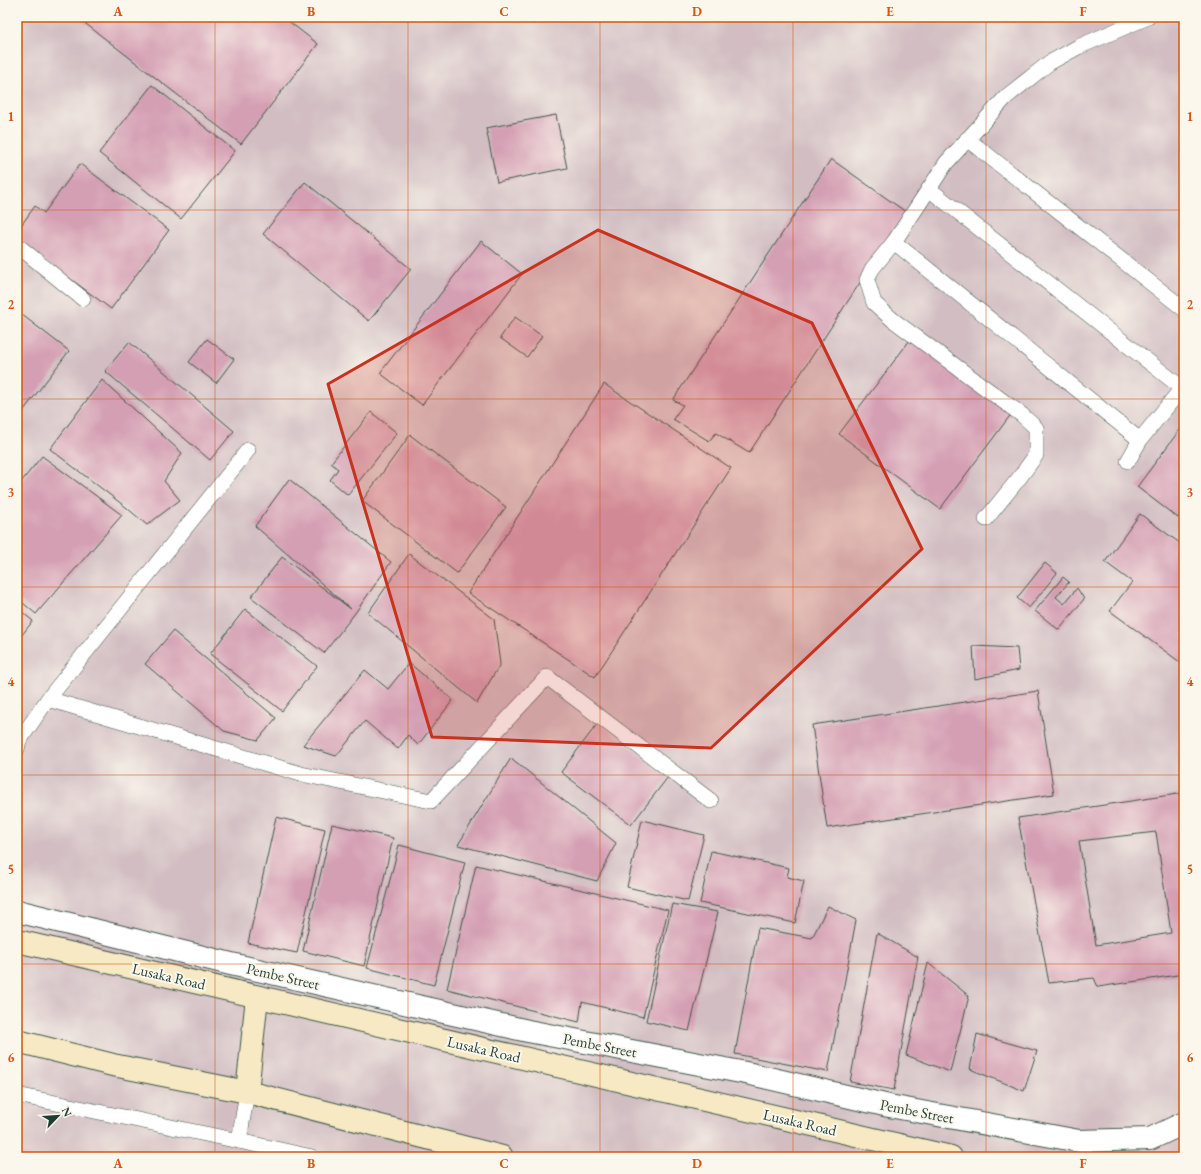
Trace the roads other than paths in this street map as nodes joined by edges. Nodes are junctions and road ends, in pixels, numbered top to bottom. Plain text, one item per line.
1 (1148, 17) edge
2 (967, 139) junction
3 (929, 189) junction
4 (894, 242) junction
5 (17, 245) edge
6 (83, 299) dead end
7 (1184, 309) edge
8 (1183, 386) edge
9 (1140, 440) junction
10 (248, 450) dead end
11 (1128, 461) dead end
12 (986, 518) dead end
13 (48, 699) junction
14 (17, 748) edge
15 (711, 801) dead end
16 (21, 912) edge
17 (17, 940) edge
18 (257, 997) junction
19 (17, 1042) edge
20 (247, 1092) junction
21 (17, 1095) edge
22 (1184, 1123) edge
23 (239, 1141) junction
24 (312, 1157) edge
25 (502, 1157) edge
26 (952, 1157) edge

1 - 2 lane
2 - 3 lane
2 - 7 lane
3 - 4 lane
3 - 8 lane
4 - 9 lane
4 - 12 lane
5 - 6 lane
8 - 9 lane
9 - 11 lane
10 - 13 lane
13 - 14 lane
13 - 15 lane
16 - 17 street
16 - 22 street, Pembe Street
17 - 18 main road, Lusaka Road
18 - 20 main road
18 - 26 main road, Lusaka Road
19 - 20 main road
20 - 23 lane
20 - 25 main road
21 - 23 lane
23 - 24 lane

